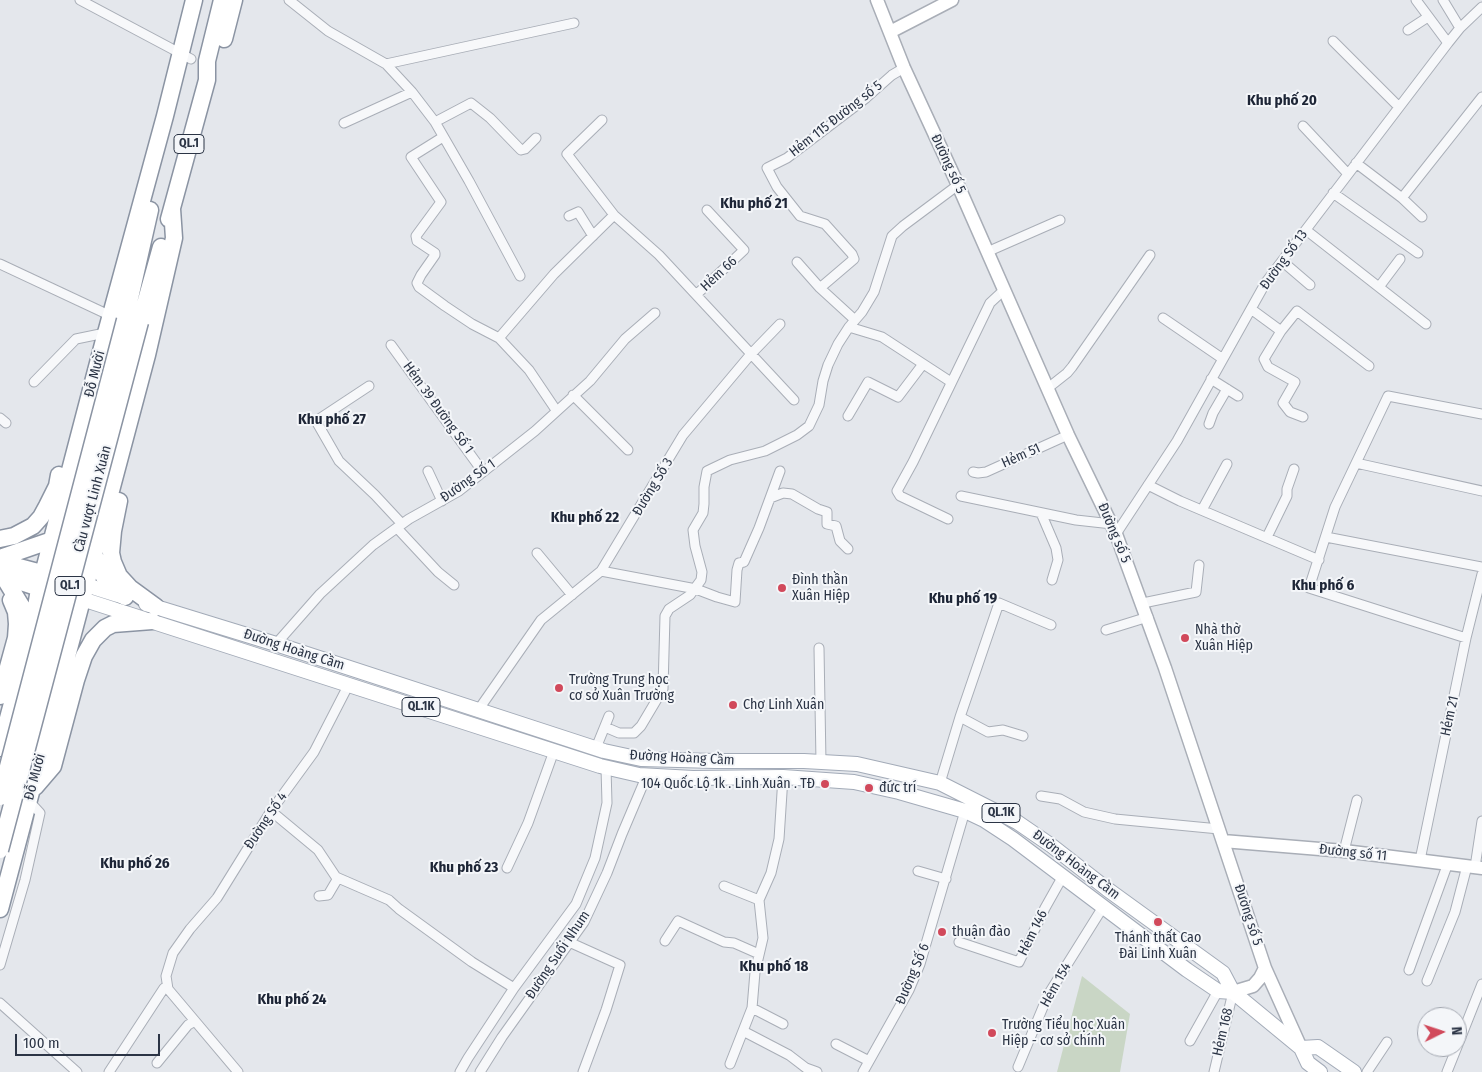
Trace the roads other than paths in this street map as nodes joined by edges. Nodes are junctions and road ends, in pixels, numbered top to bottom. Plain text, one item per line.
1 (82, 0) edge
2 (194, 0) edge
3 (205, 0) edge
4 (222, 0) edge
5 (234, 0) edge
6 (290, 0) edge
7 (877, 0) edge
8 (952, 0) edge
9 (1416, 0) edge
10 (1443, 0) edge
11 (1482, 7) edge
12 (1428, 17) junction
13 (574, 23) dead end
14 (1460, 28) junction
15 (1408, 30) dead end
16 (890, 32) junction
17 (1332, 41) dead end
18 (1448, 43) junction
19 (186, 57) junction
20 (386, 64) junction
21 (904, 68) junction
22 (207, 80) junction
23 (412, 92) junction
24 (1482, 97) edge
25 (1398, 107) junction
26 (602, 120) dead end
27 (435, 122) junction
28 (344, 124) dead end
29 (1303, 126) dead end
30 (160, 132) junction
31 (443, 137) junction
32 (536, 138) dead end
33 (164, 155) junction
34 (1356, 162) junction
35 (1348, 174) junction
36 (958, 185) junction
37 (1333, 193) junction
38 (1402, 198) junction
39 (172, 209) junction
40 (707, 210) dead end
41 (149, 212) junction
42 (614, 215) junction
43 (569, 216) dead end
44 (1422, 217) dead end
45 (1060, 220) dead end
46 (136, 223) junction
47 (1306, 230) junction
48 (593, 236) junction
49 (987, 252) junction
50 (1418, 253) dead end
51 (1150, 255) dead end
52 (1400, 259) dead end
53 (1282, 261) junction
54 (797, 262) dead end
55 (0, 264) edge
56 (520, 276) dead end
57 (1310, 285) dead end
58 (1379, 287) junction
59 (820, 288) junction
60 (1004, 290) junction
61 (697, 294) junction
62 (1251, 309) junction
63 (655, 313) dead end
64 (1163, 318) dead end
65 (125, 319) junction
66 (780, 324) dead end
67 (852, 324) junction
68 (1426, 324) dead end
69 (1281, 331) junction
70 (499, 338) junction
71 (104, 339) junction
72 (392, 346) dead end
73 (751, 354) junction
74 (147, 355) junction
75 (1222, 359) junction
76 (923, 364) junction
77 (1369, 366) dead end
78 (1211, 379) junction
79 (34, 382) dead end
80 (951, 382) junction
81 (369, 386) dead end
82 (1048, 388) junction
83 (1227, 389) junction
84 (573, 395) junction
85 (1238, 396) dead end
86 (794, 400) dead end
87 (556, 410) junction
88 (1482, 414) edge
89 (848, 416) dead end
90 (1303, 417) dead end
91 (1209, 424) dead end
92 (1068, 435) junction
93 (628, 450) dead end
94 (1356, 463) junction
95 (1227, 464) dead end
96 (1294, 469) dead end
97 (428, 471) dead end
98 (780, 471) dead end
99 (484, 472) junction
100 (973, 472) dead end
101 (1148, 485) junction
102 (1482, 490) edge
103 (961, 496) dead end
104 (770, 498) junction
105 (442, 500) junction
106 (1202, 510) junction
107 (1041, 512) junction
108 (948, 519) dead end
109 (399, 526) junction
110 (1114, 529) junction
111 (1326, 537) junction
112 (1267, 538) junction
113 (0, 539) edge
114 (52, 540) junction
115 (848, 549) dead end
116 (537, 553) dead end
117 (94, 554) junction
118 (0, 558) edge
119 (1319, 560) junction
120 (0, 562) edge
121 (1199, 565) dead end
122 (0, 566) edge
123 (1482, 567) edge
124 (0, 571) edge
125 (601, 572) junction
126 (1482, 574) edge
127 (1052, 580) dead end
128 (42, 581) junction
129 (454, 585) dead end
130 (0, 586) edge
131 (696, 589) junction
132 (84, 592) junction
133 (572, 595) junction
134 (122, 604) junction
135 (1143, 604) junction
136 (154, 614) junction
137 (1148, 617) junction
138 (33, 625) junction
139 (1051, 625) dead end
140 (1106, 630) dead end
141 (74, 636) junction
142 (1466, 638) junction
143 (276, 644) junction
144 (819, 648) dead end
145 (349, 684) junction
146 (0, 696) edge
147 (479, 710) junction
148 (609, 716) dead end
149 (960, 717) junction
150 (605, 728) junction
151 (1023, 736) dead end
152 (0, 748) edge
153 (596, 748) junction
154 (554, 751) junction
155 (821, 762) junction
156 (606, 768) junction
157 (647, 775) junction
158 (783, 777) junction
159 (940, 783) junction
160 (31, 795) junction
161 (1041, 796) dead end
162 (0, 797) edge
163 (1357, 800) dead end
164 (271, 811) junction
165 (965, 811) junction
166 (1482, 821) edge
167 (1221, 835) junction
168 (1344, 851) junction
169 (7, 854) edge
170 (1420, 860) junction
171 (1448, 863) junction
172 (1475, 867) edge
173 (507, 868) dead end
174 (918, 871) dead end
175 (1063, 876) junction
176 (338, 878) junction
177 (946, 879) junction
178 (724, 886) dead end
179 (0, 890) edge
180 (319, 896) dead end
181 (759, 900) junction
182 (1103, 907) junction
183 (0, 909) edge
184 (665, 941) dead end
185 (569, 942) junction
186 (959, 942) dead end
187 (759, 954) junction
188 (0, 965) edge
189 (1265, 968) junction
190 (1409, 970) dead end
191 (1427, 981) dead end
192 (1482, 984) edge
193 (514, 988) junction
194 (168, 989) junction
195 (1218, 992) junction
196 (1233, 992) junction
197 (0, 1003) edge
198 (752, 1008) junction
199 (195, 1021) junction
200 (1467, 1022) edge
201 (783, 1024) dead end
202 (743, 1031) junction
203 (1190, 1041) dead end
204 (1387, 1042) dead end
205 (836, 1044) dead end
206 (1301, 1048) junction
207 (1453, 1057) edge
208 (869, 1061) junction
209 (157, 1063) dead end
210 (730, 1064) dead end
211 (1018, 1067) dead end
212 (77, 1072) edge
213 (109, 1072) edge
214 (238, 1072) edge
215 (460, 1072) edge
216 (480, 1072) edge
217 (583, 1072) edge
218 (817, 1072) edge
219 (863, 1072) edge
220 (1214, 1072) edge
221 (1320, 1072) edge
222 (1354, 1072) edge
223 (1367, 1072) edge
224 (1447, 1072) edge

1 - 19 street
2 - 19 highway, Đỗ Mười / QL.1
3 - 19 highway, Đỗ Mười / QL.1
4 - 22 highway, Đỗ Mười / QL.1
5 - 22 highway, Đỗ Mười / QL.1
6 - 20 street
7 - 16 main road, Đường số 5
8 - 16 main road
9 - 12 street
10 - 14 street
11 - 14 street, Đường Số 13
12 - 15 street
12 - 18 street
13 - 20 street
14 - 18 street, Đường Số 13
16 - 21 main road, Đường số 5
17 - 25 street
18 - 25 street, Đường Số 13
19 - 30 highway, Đỗ Mười / QL.1
19 - 33 highway, Đỗ Mười / QL.1
20 - 23 street
21 - 36 main road, Đường số 5
21 - 59 street, Hẻm 115 Đường số 5
22 - 39 highway, Đỗ Mười / QL.1
23 - 27 street
23 - 28 street
24 - 38 street
25 - 34 street, Đường Số 13
26 - 42 street
27 - 31 street
27 - 32 street
29 - 35 street
30 - 33 highway, QL.1
30 - 46 highway, Đỗ Mười / QL.1
31 - 56 street
31 - 70 street
33 - 41 highway, Đỗ Mười / QL.1
34 - 35 street, Đường Số 13
34 - 38 street
35 - 37 street, Đường Số 13
36 - 49 main road, Đường số 5
36 - 67 street
37 - 47 street, Đường Số 13
37 - 50 street
38 - 44 street
39 - 65 highway, Đỗ Mười / QL.1
39 - 74 highway, Đỗ Mười / QL.1
40 - 61 street, Hẻm 66
41 - 46 highway
41 - 65 highway, Đỗ Mười / QL.1
42 - 48 street
42 - 61 street
43 - 48 street
45 - 49 street
46 - 65 highway, Đỗ Mười / QL.1
47 - 53 street, Đường Số 13
47 - 58 street
48 - 70 street
49 - 60 main road, Đường số 5
51 - 82 street
52 - 58 street
53 - 57 street
53 - 62 street, Đường Số 13
54 - 59 street
55 - 65 street
58 - 68 street
59 - 67 street
60 - 80 street
60 - 82 main road, Đường số 5
61 - 73 street
62 - 69 street
62 - 75 street, Đường Số 13
63 - 84 street, Đường Số 1
64 - 75 street
65 - 71 highway, Đỗ Mười / QL.1
65 - 162 highway, Cầu vượt Linh Xuân / QL.1, bridge
65 - 169 highway, Cầu vượt Linh Xuân / QL.1, bridge
66 - 73 street, Đường Số 3
67 - 76 street
67 - 131 street
69 - 77 street
69 - 90 street
70 - 87 street
71 - 79 street
71 - 113 highway
71 - 114 highway, Đỗ Mười / QL.1
72 - 99 street, Hẻm 39 Đường Số 1
73 - 86 street
73 - 125 street, Đường Số 3
74 - 117 highway, Đỗ Mười / QL.1
74 - 136 highway
75 - 78 street, Đường Số 13
76 - 80 street
76 - 89 street
78 - 83 street
78 - 101 street, Đường Số 13
80 - 108 street
81 - 109 street
82 - 92 main road, Đường số 5
83 - 85 street
83 - 91 street
84 - 87 street, Đường Số 1
84 - 93 street
87 - 99 street, Đường Số 1
88 - 94 street
92 - 100 street, Hẻm 51
92 - 110 main road, Đường số 5
94 - 102 street
94 - 111 street
95 - 106 street
96 - 112 street
97 - 105 street
98 - 104 street
99 - 105 street, Đường Số 1
101 - 106 street
101 - 110 street, Đường Số 13
103 - 107 street
104 - 115 street
104 - 131 street
105 - 109 street, Đường Số 1
106 - 112 street
107 - 110 street
107 - 127 street
109 - 129 street
109 - 143 street, Đường Số 1
110 - 135 main road, Đường số 5
111 - 119 street
111 - 123 street
112 - 119 street
114 - 117 highway
114 - 118 highway
114 - 128 highway, Đỗ Mười / QL.1
116 - 133 street
117 - 132 highway, Đỗ Mười / QL.1
117 - 134 highway
119 - 142 street
120 - 128 highway
121 - 135 street
122 - 128 highway
124 - 138 highway
125 - 131 street
125 - 133 street, Đường Số 3
126 - 142 street, Hẻm 21
128 - 132 highway
128 - 138 highway, Đỗ Mười / QL.1
130 - 146 highway
131 - 150 street
132 - 134 main road, Đường Hoàng Cầm / QL.1K
132 - 141 highway, Đỗ Mười / QL.1
133 - 147 street, Đường Số 3
134 - 136 main road, Đường Hoàng Cầm / QL.1K
134 - 141 highway
135 - 137 main road, Đường số 5
136 - 143 main road, Đường Hoàng Cầm / QL.1K
136 - 145 main road, Đường Hoàng Cầm / QL.1K
136 - 160 highway
137 - 140 street
137 - 167 main road, Đường số 5
138 - 141 highway
138 - 152 highway, Đỗ Mười / QL.1
139 - 149 street
141 - 160 highway, Đỗ Mười / QL.1
142 - 170 street, Hẻm 21
143 - 147 main road, Đường Hoàng Cầm / QL.1K
144 - 155 street
145 - 154 main road, Đường Hoàng Cầm / QL.1K
145 - 164 street, Đường Số 4
147 - 153 main road, Đường Hoàng Cầm / QL.1K
148 - 150 street
149 - 151 street
149 - 159 street
150 - 153 street
153 - 155 main road, Đường Hoàng Cầm / QL.1K
154 - 156 main road, Đường Hoàng Cầm / QL.1K
154 - 173 street
155 - 159 main road, Đường Hoàng Cầm / QL.1K
156 - 157 main road, Đường Hoàng Cầm / QL.1K
156 - 193 street
157 - 158 main road, Đường Hoàng Cầm / QL.1K
157 - 185 street, Đường Suối Nhum
158 - 165 main road, Đường Hoàng Cầm / QL.1K
158 - 181 street
159 - 196 main road, Đường Hoàng Cầm / QL.1K
160 - 169 highway, Đỗ Mười / QL.1
160 - 188 street
161 - 167 street
163 - 168 street
164 - 176 street
164 - 194 street, Đường Số 4
165 - 175 main road, Đường Hoàng Cầm / QL.1K
165 - 177 street, Đường Số 6
166 - 172 street
167 - 168 main road, Đường số 11
167 - 189 main road, Đường số 5
168 - 170 main road, Đường số 11
169 - 179 highway
169 - 183 highway, Đỗ Mười / QL.1
170 - 171 main road, Đường số 11
171 - 172 main road, Đường số 11
171 - 190 street
172 - 191 street
174 - 177 street
175 - 182 main road, Đường Hoàng Cầm / QL.1K
175 - 186 street, Hẻm 146
176 - 180 street
176 - 193 street
177 - 208 street, Đường Số 6
178 - 181 street
181 - 187 street
182 - 195 main road, Đường Hoàng Cầm / QL.1K
182 - 211 street, Hẻm 154
184 - 187 street
185 - 216 street, Đường Suối Nhum
185 - 217 street
187 - 198 street
189 - 196 main road
189 - 206 main road, Đường số 5
192 - 200 street
193 - 215 street
194 - 199 street
194 - 213 street
195 - 196 main road
195 - 203 street
196 - 206 main road, Đường Hoàng Cầm / QL.1K
196 - 220 street, Hẻm 168
197 - 212 street
198 - 201 street
198 - 202 street
199 - 209 street
199 - 214 street
202 - 210 street
202 - 218 street
204 - 223 street
205 - 208 street
206 - 221 main road, Đường Hoàng Cầm / QL.1K
206 - 222 main road
207 - 224 street
208 - 219 street, Đường Số 6

